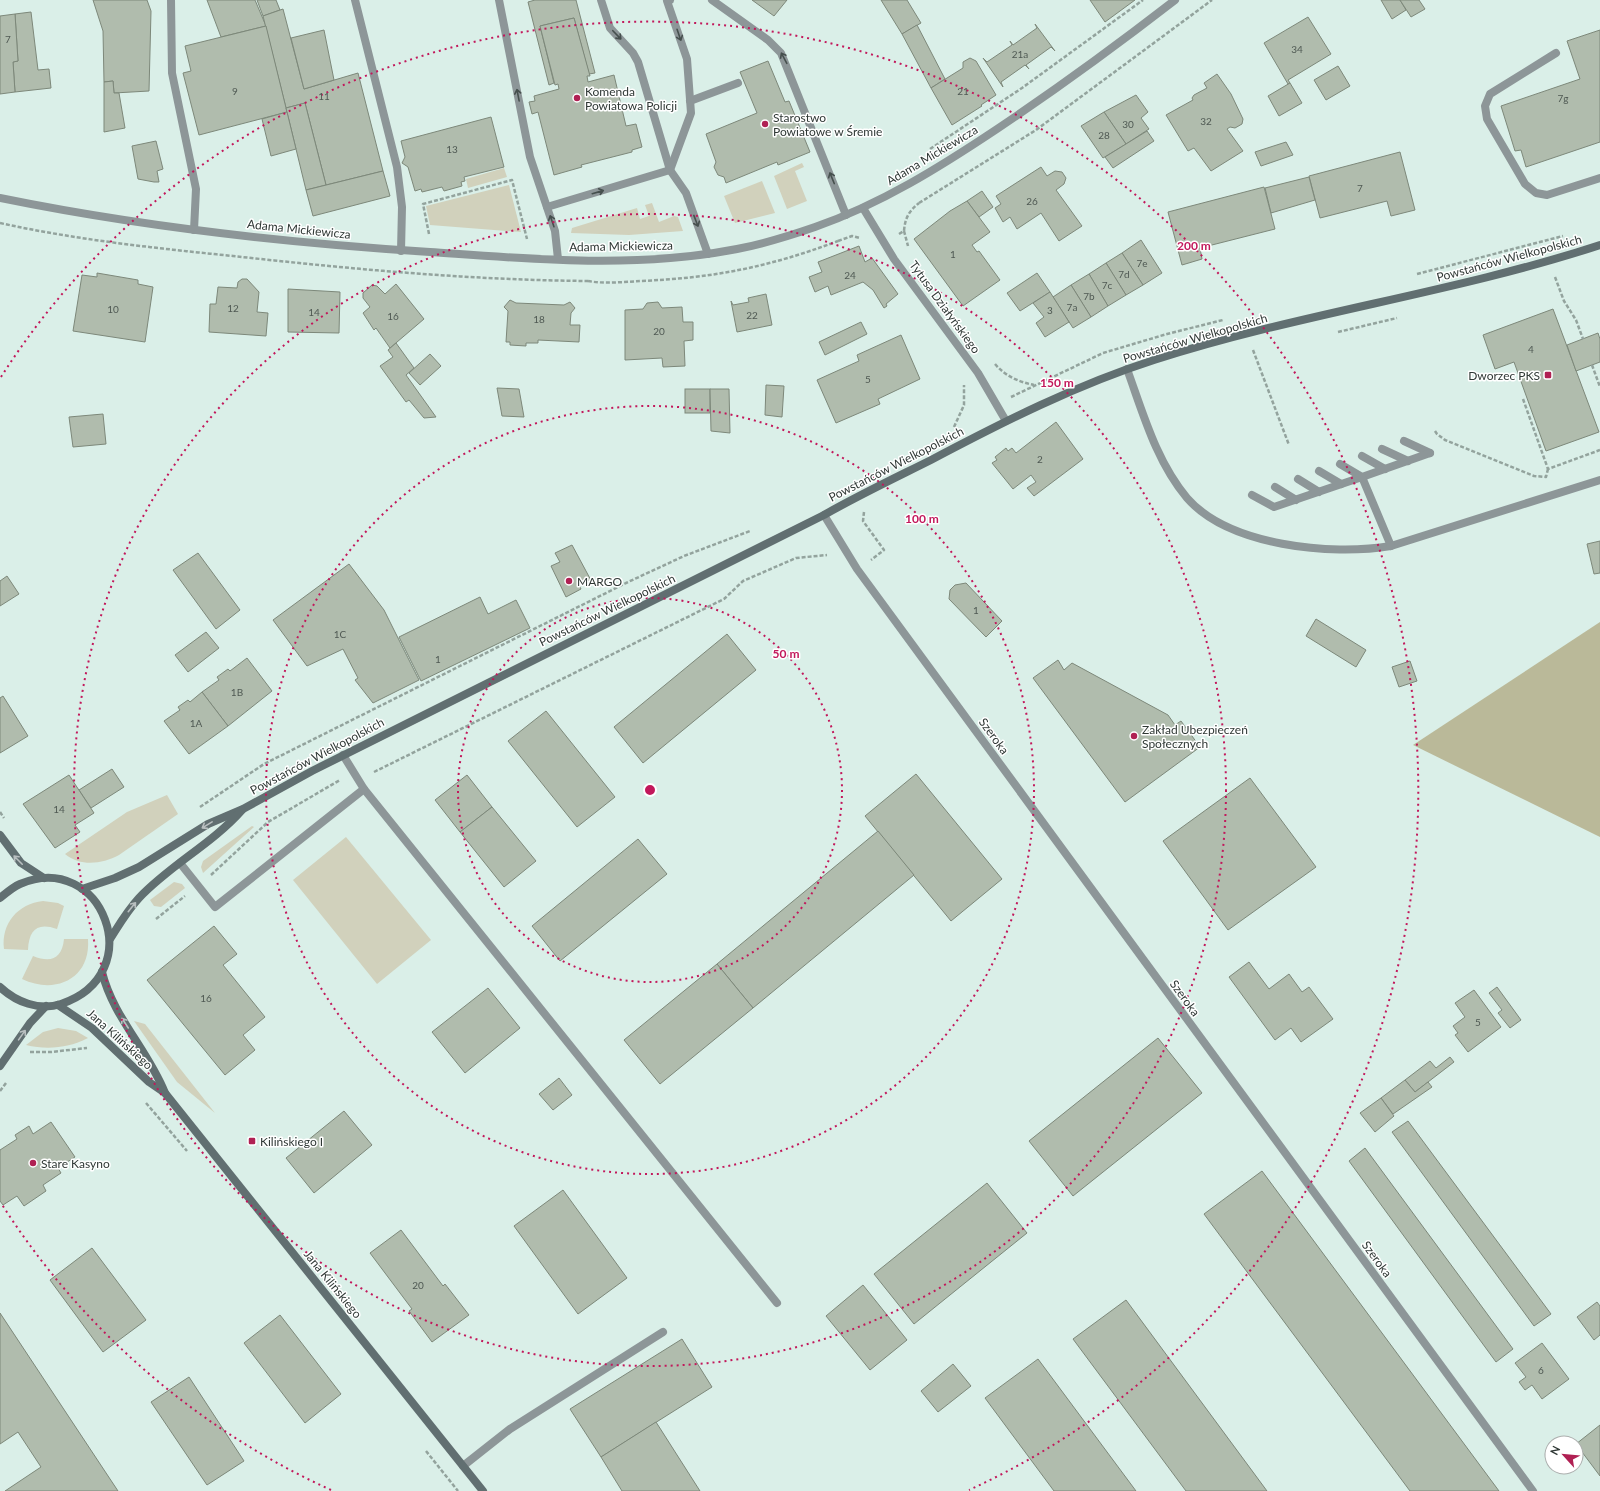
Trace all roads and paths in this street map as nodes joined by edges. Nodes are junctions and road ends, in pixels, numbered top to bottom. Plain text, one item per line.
1 (171, 0) edge
2 (356, 0) edge
3 (499, 0) edge
4 (601, 0) edge
5 (668, 0) edge
6 (712, 0) edge
7 (1143, 0) edge
8 (1175, 0) edge
9 (1212, 0) edge
10 (1556, 53) dead end
11 (738, 83) dead end
12 (690, 101) junction
13 (929, 150) dead end
14 (670, 170) junction
15 (1600, 178) edge
16 (0, 198) edge
17 (916, 198) dead end
18 (919, 203) junction
19 (547, 207) junction
20 (863, 208) junction
21 (846, 215) junction
22 (194, 230) junction
23 (904, 231) junction
24 (429, 234) dead end
25 (897, 235) dead end
26 (836, 236) dead end
27 (527, 239) dead end
28 (863, 243) dead end
29 (1600, 245) edge
30 (401, 251) junction
31 (912, 252) dead end
32 (708, 254) junction
33 (558, 259) junction
34 (1555, 277) dead end
35 (1583, 339) dead end
36 (1253, 350) dead end
37 (990, 359) dead end
38 (1592, 365) dead end
39 (1127, 369) junction
40 (961, 380) dead end
41 (1035, 385) dead end
42 (1600, 387) edge
43 (1523, 399) dead end
44 (1006, 421) junction
45 (954, 427) dead end
46 (1435, 431) dead end
47 (1404, 441) dead end
48 (1289, 444) dead end
49 (1382, 449) dead end
50 (1600, 450) edge
51 (1362, 456) dead end
52 (1408, 462) junction
53 (1340, 464) dead end
54 (1385, 469) junction
55 (1548, 469) junction
56 (1320, 471) dead end
57 (1362, 477) junction
58 (1298, 479) dead end
59 (1600, 480) edge
60 (1341, 484) junction
61 (1275, 487) dead end
62 (1319, 492) junction
63 (1252, 495) dead end
64 (1296, 500) junction
65 (862, 506) dead end
66 (824, 515) junction
67 (754, 529) dead end
68 (1390, 546) junction
69 (831, 560) dead end
70 (867, 562) dead end
71 (343, 756) junction
72 (355, 776) junction
73 (364, 789) junction
74 (242, 809) junction
75 (195, 810) dead end
76 (0, 835) edge
77 (180, 863) junction
78 (44, 878) junction
79 (198, 886) junction
80 (82, 889) junction
81 (0, 898) edge
82 (156, 919) dead end
83 (110, 939) junction
84 (102, 972) junction
85 (0, 986) edge
86 (58, 1005) junction
87 (46, 1006) junction
88 (92, 1047) dead end
89 (13, 1048) junction
90 (0, 1066) edge
91 (165, 1093) junction
92 (142, 1097) dead end
93 (191, 1156) dead end
94 (777, 1303) dead end
95 (663, 1332) dead end
96 (423, 1447) dead end
97 (463, 1466) junction
98 (458, 1491) edge
99 (483, 1491) edge
100 (1533, 1491) edge

1 - 22 street
2 - 30 street
19 -> 3 street
4 -> 14 street
5 -> 12 street
21 -> 6 street
7 - 13 path
8 - 20 street, Adama Mickiewicza
9 - 18 path
10 - 15 street
11 - 12 street
12 - 14 street
19 -> 14 street
14 -> 32 street
16 - 22 street, Adama Mickiewicza
17 - 18 path
18 - 23 path
33 -> 19 street
20 - 21 street, Adama Mickiewicza
20 - 44 street, Tytusa Działyńskiego
21 - 32 street, Adama Mickiewicza
22 - 30 street, Adama Mickiewicza
23 - 25 path
23 - 31 path
24 - 27 path
26 - 28 path
29 - 39 street, Powstańców Wielkopolskich
30 - 33 street, Adama Mickiewicza
32 - 33 street, Adama Mickiewicza
34 - 35 path
36 - 48 path
37 - 41 path
38 - 42 path
39 - 44 street, Powstańców Wielkopolskich
39 - 68 street
40 - 45 path
43 - 55 path
44 - 66 street, Powstańców Wielkopolskich
46 - 55 path
47 - 52 street
49 - 52 street
50 - 55 path
51 - 54 street
52 - 54 street
53 - 57 street
54 - 57 street
56 - 60 street
57 - 60 street
57 - 68 street
58 - 62 street
59 - 68 street
60 - 62 street
61 - 64 street
62 - 64 street
63 - 64 street
65 - 70 path
66 - 71 street, Powstańców Wielkopolskich
66 - 100 street, Szeroka
67 - 75 path
69 - 72 path
71 - 72 street
71 - 74 street, Powstańców Wielkopolskich
72 - 73 street
72 - 79 path
73 - 79 street
73 - 94 street
74 - 77 street, Powstańców Wielkopolskich
74 -> 80 street, Powstańców Wielkopolskich
78 -> 76 street
77 - 79 street
83 -> 77 street, Powstańców Wielkopolskich
78 - 80 street
78 - 81 street
79 - 82 path
80 - 83 street
83 - 84 street
84 - 86 street
91 -> 84 street, Jana Kilińskiego
85 - 87 street
86 - 87 street
86 - 91 street, Jana Kilińskiego
89 -> 87 street
88 - 89 path
89 - 90 street
91 - 97 street, Jana Kilińskiego
92 - 93 path
95 - 97 street
96 - 98 path
97 - 99 street, Jana Kilińskiego

